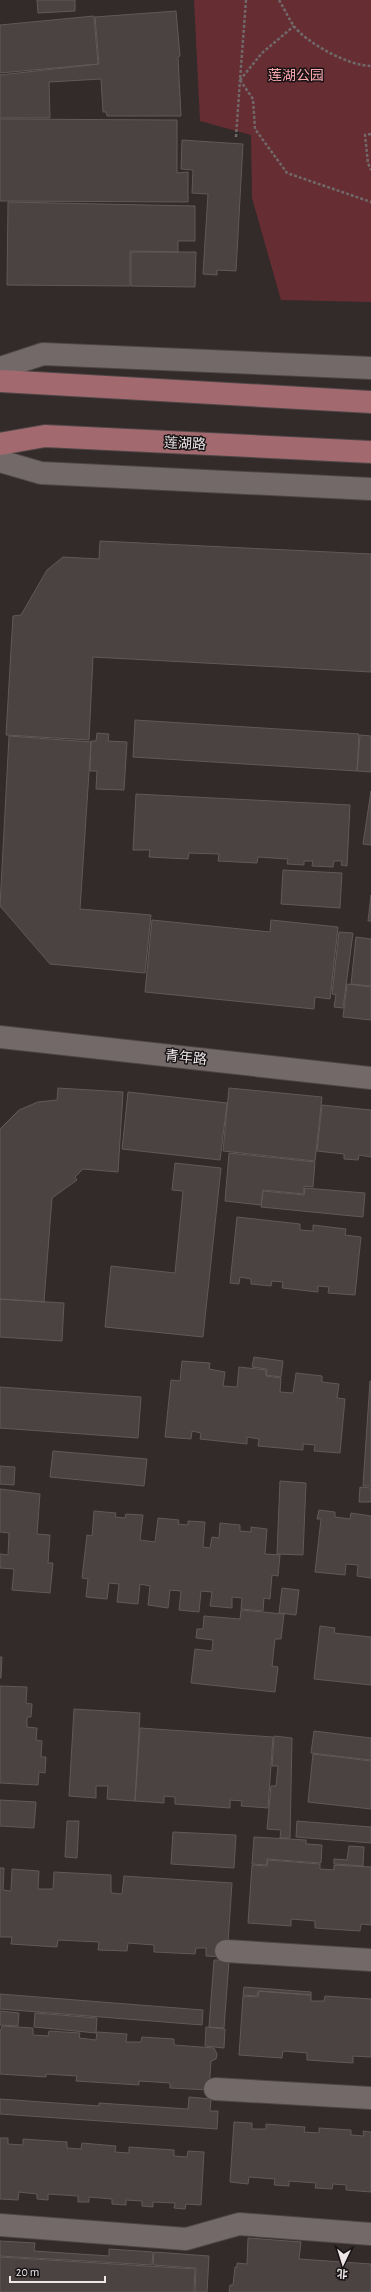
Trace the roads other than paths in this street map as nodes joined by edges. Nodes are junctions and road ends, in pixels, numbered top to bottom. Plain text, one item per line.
1 (0, 368) edge
2 (371, 368) edge
3 (0, 381) edge
4 (371, 402) edge
5 (0, 444) edge
6 (371, 452) edge
7 (0, 461) edge
8 (371, 489) edge
9 (0, 1037) edge
10 (371, 1078) edge
11 (226, 1951) dead end
12 (371, 1960) edge
13 (216, 2089) dead end
14 (371, 2098) edge
15 (0, 2225) edge
16 (371, 2234) edge

1 - 2 street
3 - 4 main road
5 - 6 main road, 莲湖路
7 - 8 street
9 - 10 street, 青年路
11 - 12 street
13 - 14 street
15 - 16 street

